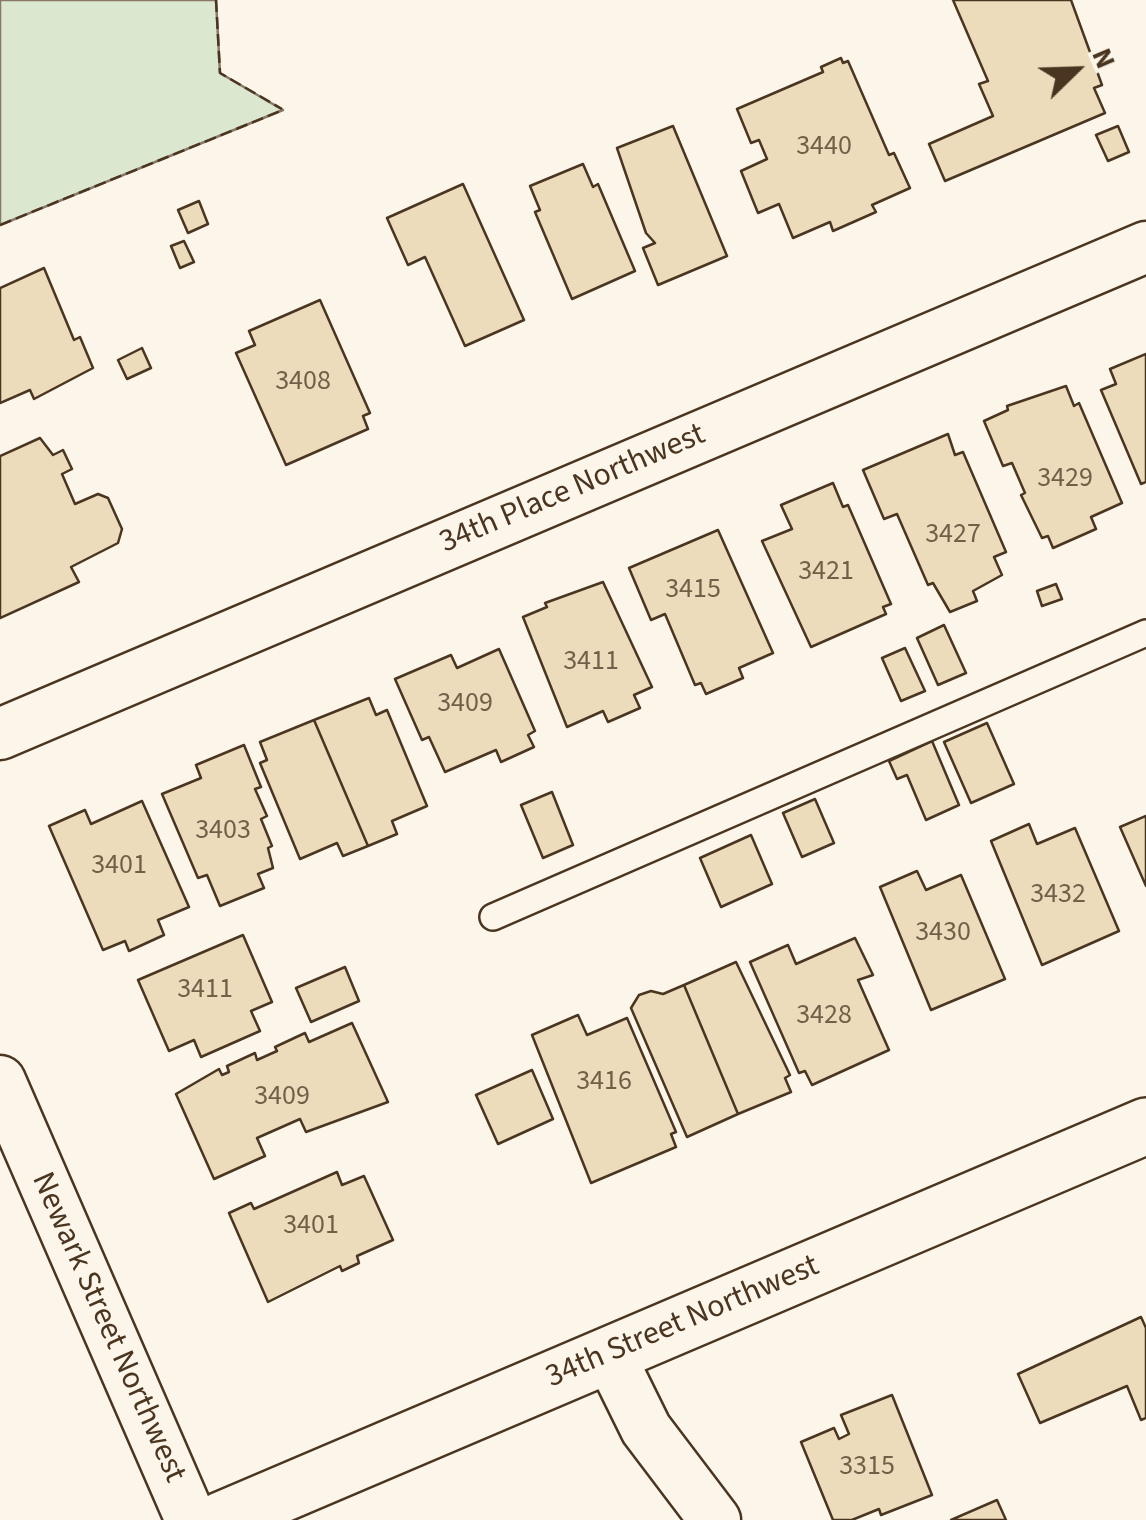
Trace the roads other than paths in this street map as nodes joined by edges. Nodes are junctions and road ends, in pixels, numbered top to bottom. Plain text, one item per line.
1 (1146, 247) edge
2 (1146, 633) edge
3 (0, 734) edge
4 (494, 917) dead end
5 (0, 1081) edge
6 (1146, 1126) edge
7 (609, 1354) junction
8 (190, 1520) edge
9 (221, 1520) edge
10 (715, 1520) edge

1 - 3 street, 34th Place Northwest
2 - 4 lane
5 - 8 street, Newark Street Northwest
6 - 7 main road, 34th Street Northwest
7 - 9 main road, 34th Street Northwest
7 - 10 street

